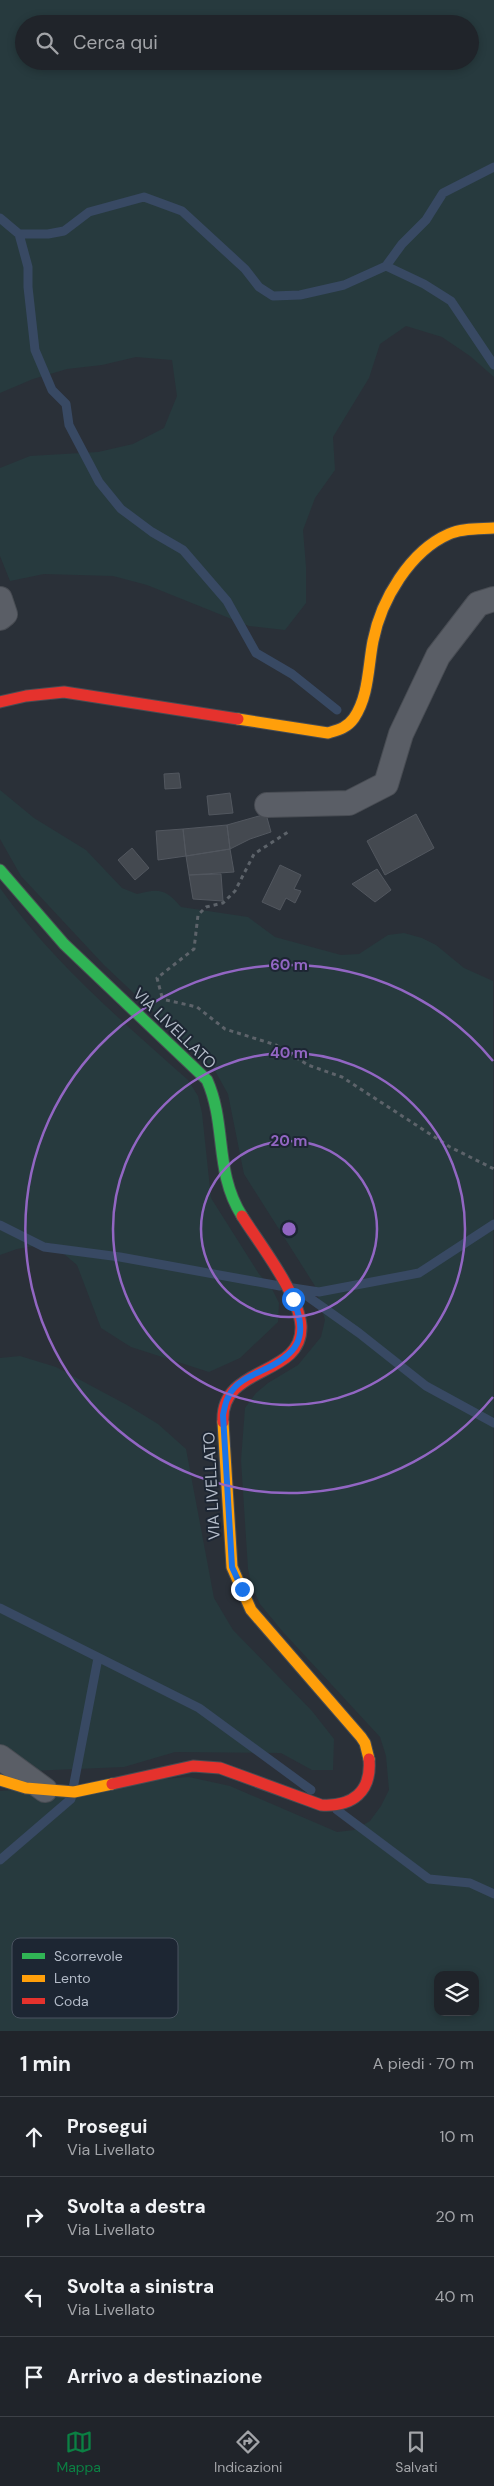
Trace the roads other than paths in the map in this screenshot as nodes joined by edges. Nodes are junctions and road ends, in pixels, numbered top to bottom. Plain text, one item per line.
1 (494, 528) edge
2 (494, 599) edge
3 (0, 600) edge
4 (0, 618) edge
5 (0, 702) edge
6 (267, 805) dead end
7 (0, 870) edge
8 (0, 1757) edge
9 (0, 1780) edge
10 (45, 1790) junction

1 - 5 main road
2 - 6 street
3 - 4 street
7 - 10 main road, VIA LIVELLATO
8 - 10 street
9 - 10 main road, VIA LIVELLATO

